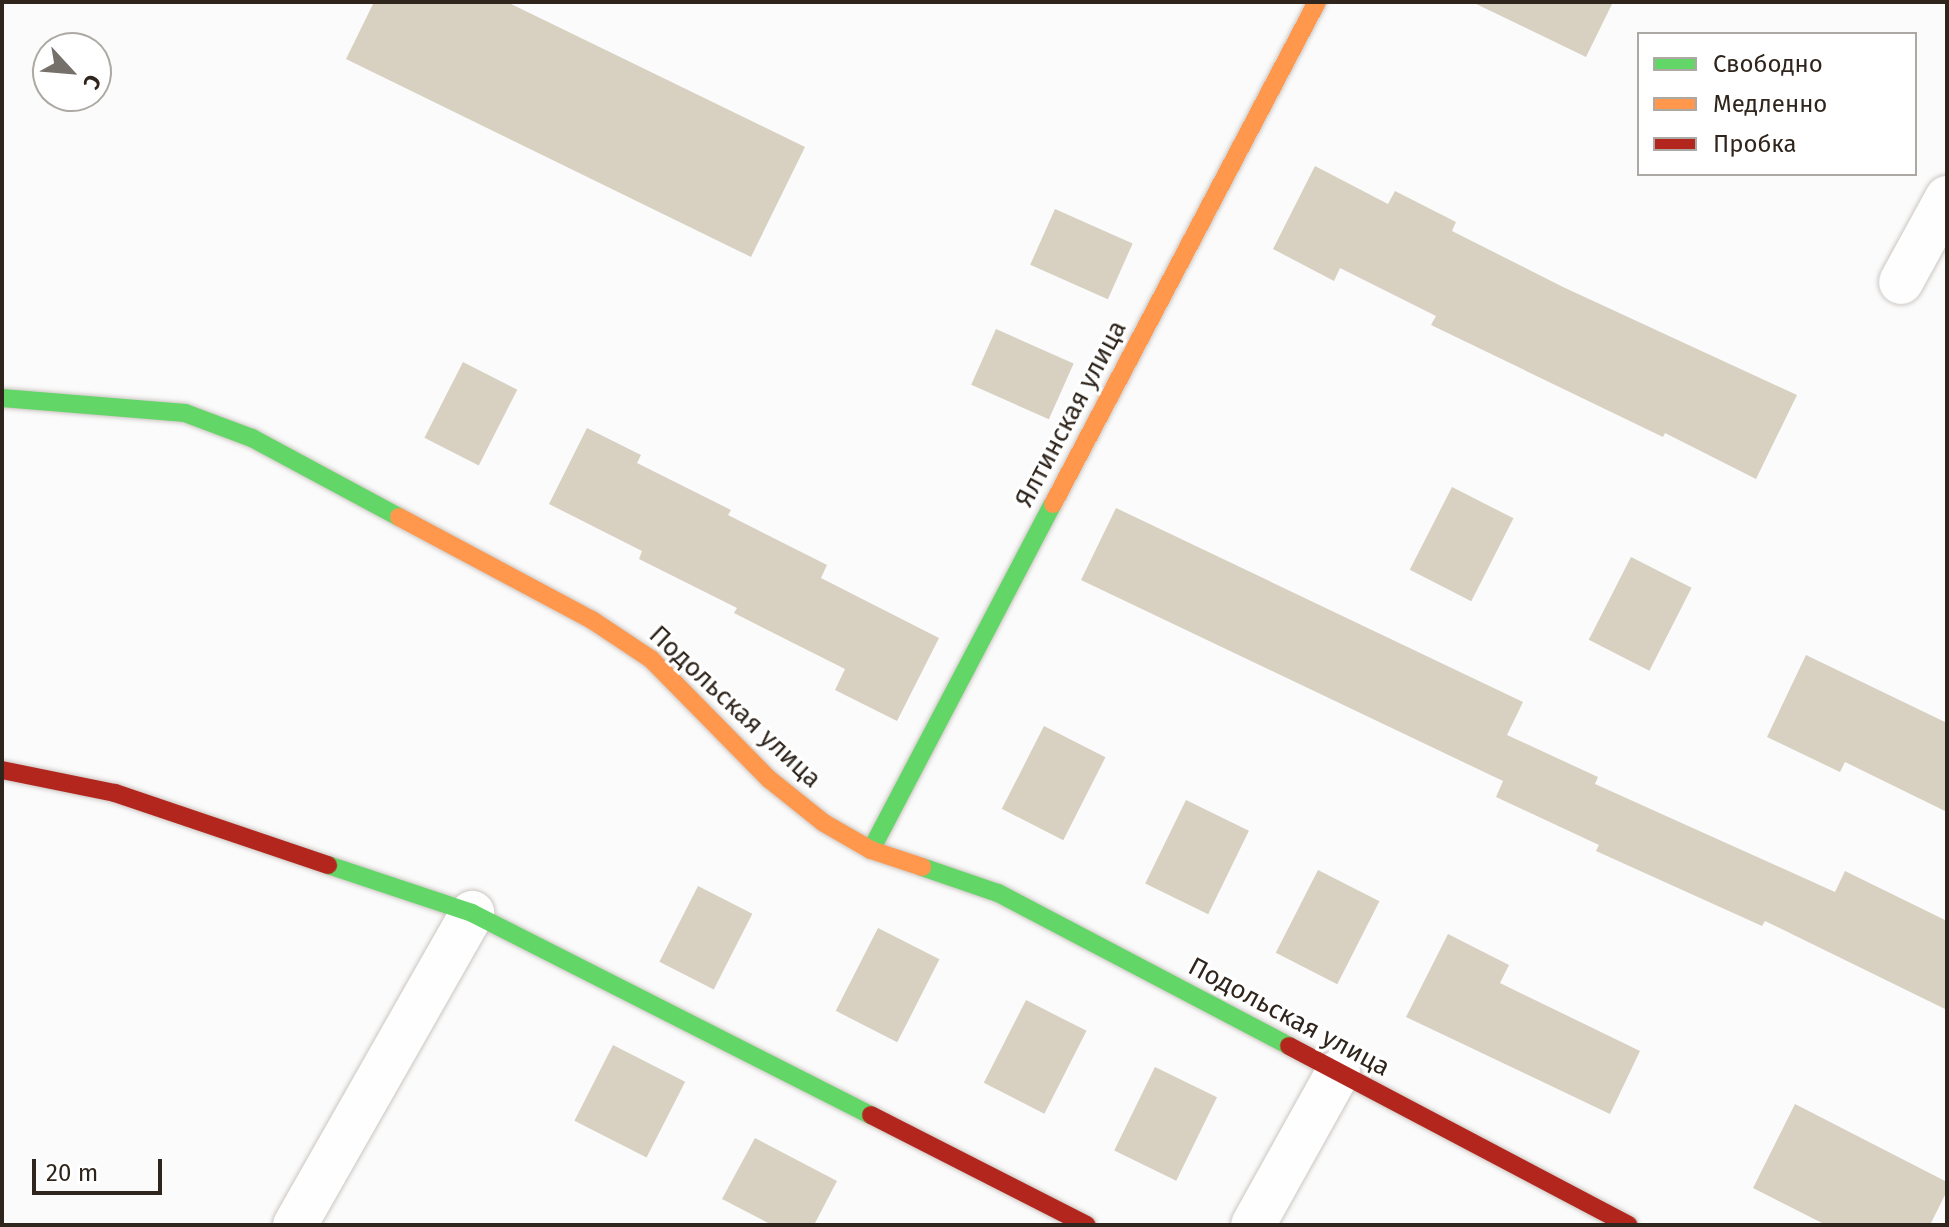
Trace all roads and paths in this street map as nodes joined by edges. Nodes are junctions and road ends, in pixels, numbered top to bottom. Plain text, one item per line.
1 (1317, 2) edge
2 (1947, 198) edge
3 (1901, 282) dead end
4 (2, 398) edge
5 (2, 770) edge
6 (871, 850) junction
7 (472, 913) junction
8 (1338, 1072) junction
9 (295, 1225) edge
10 (1087, 1225) edge
11 (1253, 1225) edge
12 (1629, 1225) edge

1 - 6 street, Ялтинская улица
2 - 3 street
4 - 6 street, Подольская улица
5 - 7 street
6 - 8 street, Подольская улица
7 - 9 street
7 - 10 street
8 - 11 street
8 - 12 street, Подольская улица

